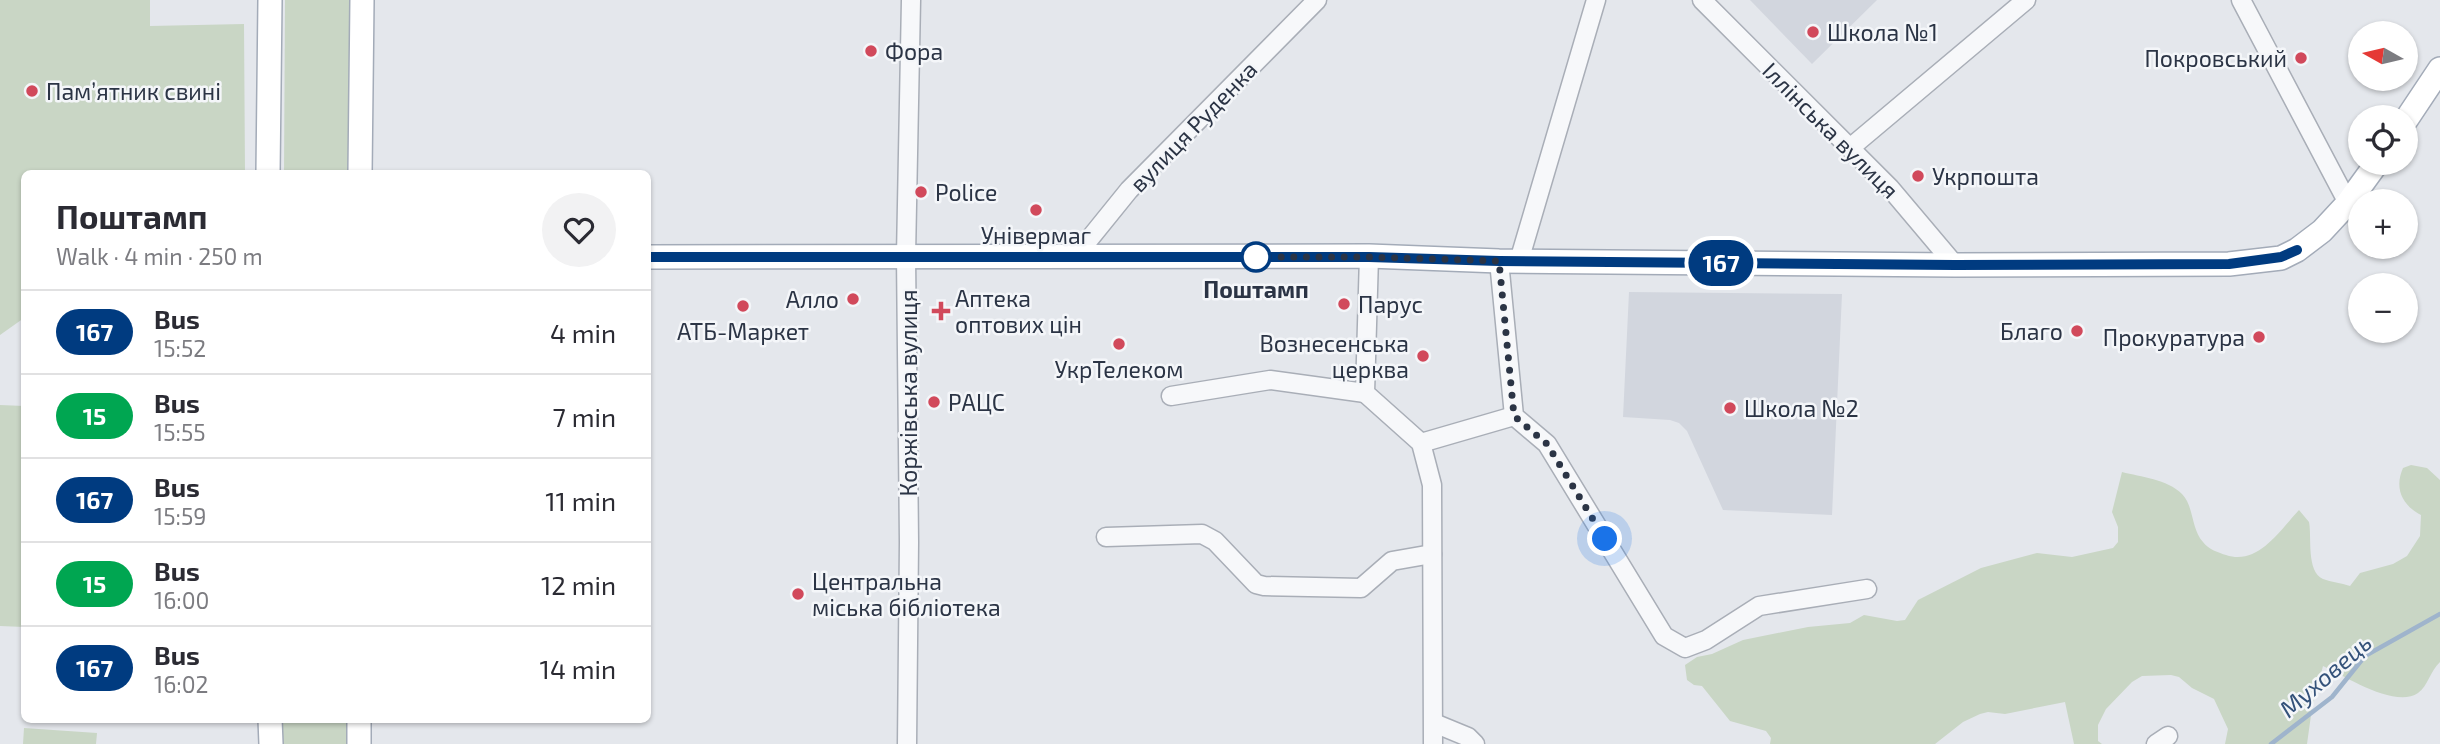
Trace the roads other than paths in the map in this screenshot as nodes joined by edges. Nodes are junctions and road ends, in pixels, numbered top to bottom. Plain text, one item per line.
1 (270, 0) edge
2 (362, 0) edge
3 (911, 0) edge
4 (1317, 0) edge
5 (1596, 0) edge
6 (1702, 0) edge
7 (2026, 0) edge
8 (2241, 0) edge
9 (2440, 69) edge
10 (2416, 105) edge
11 (1850, 148) junction
12 (268, 170) edge
13 (360, 170) edge
14 (2348, 203) joint
15 (906, 256) junction
16 (651, 257) edge
17 (1369, 257) junction
18 (1074, 258) junction
19 (1509, 261) junction
20 (1955, 265) junction
21 (1365, 393) junction
22 (1171, 396) dead end
23 (1514, 416) junction
24 (1421, 443) junction
25 (1106, 537) dead end
26 (1432, 554) junction
27 (1867, 589) dead end
28 (270, 723) edge
29 (359, 723) edge
30 (1434, 723) junction
31 (271, 744) edge
32 (359, 744) edge
33 (907, 744) edge
34 (1433, 744) edge
35 (1475, 744) edge

1 - 12 main road
2 - 13 main road
3 - 15 street, Коржівська вулиця
4 - 18 street, вулиця Руденка
5 - 19 street
6 - 11 street, Іллінська вулиця
7 - 11 street
8 - 14 street
9 - 10 main road
11 - 20 street, Іллінська вулиця
14 - 20 main road
15 - 16 main road
15 - 18 main road
15 - 33 street, Коржівська вулиця
17 - 18 main road
17 - 19 main road
17 - 21 street
19 - 20 main road
19 - 23 street
21 - 22 street
21 - 24 street
23 - 24 street
23 - 27 street
24 - 26 street
25 - 26 street
26 - 30 street
28 - 31 main road
29 - 32 main road
30 - 34 street
30 - 35 street

